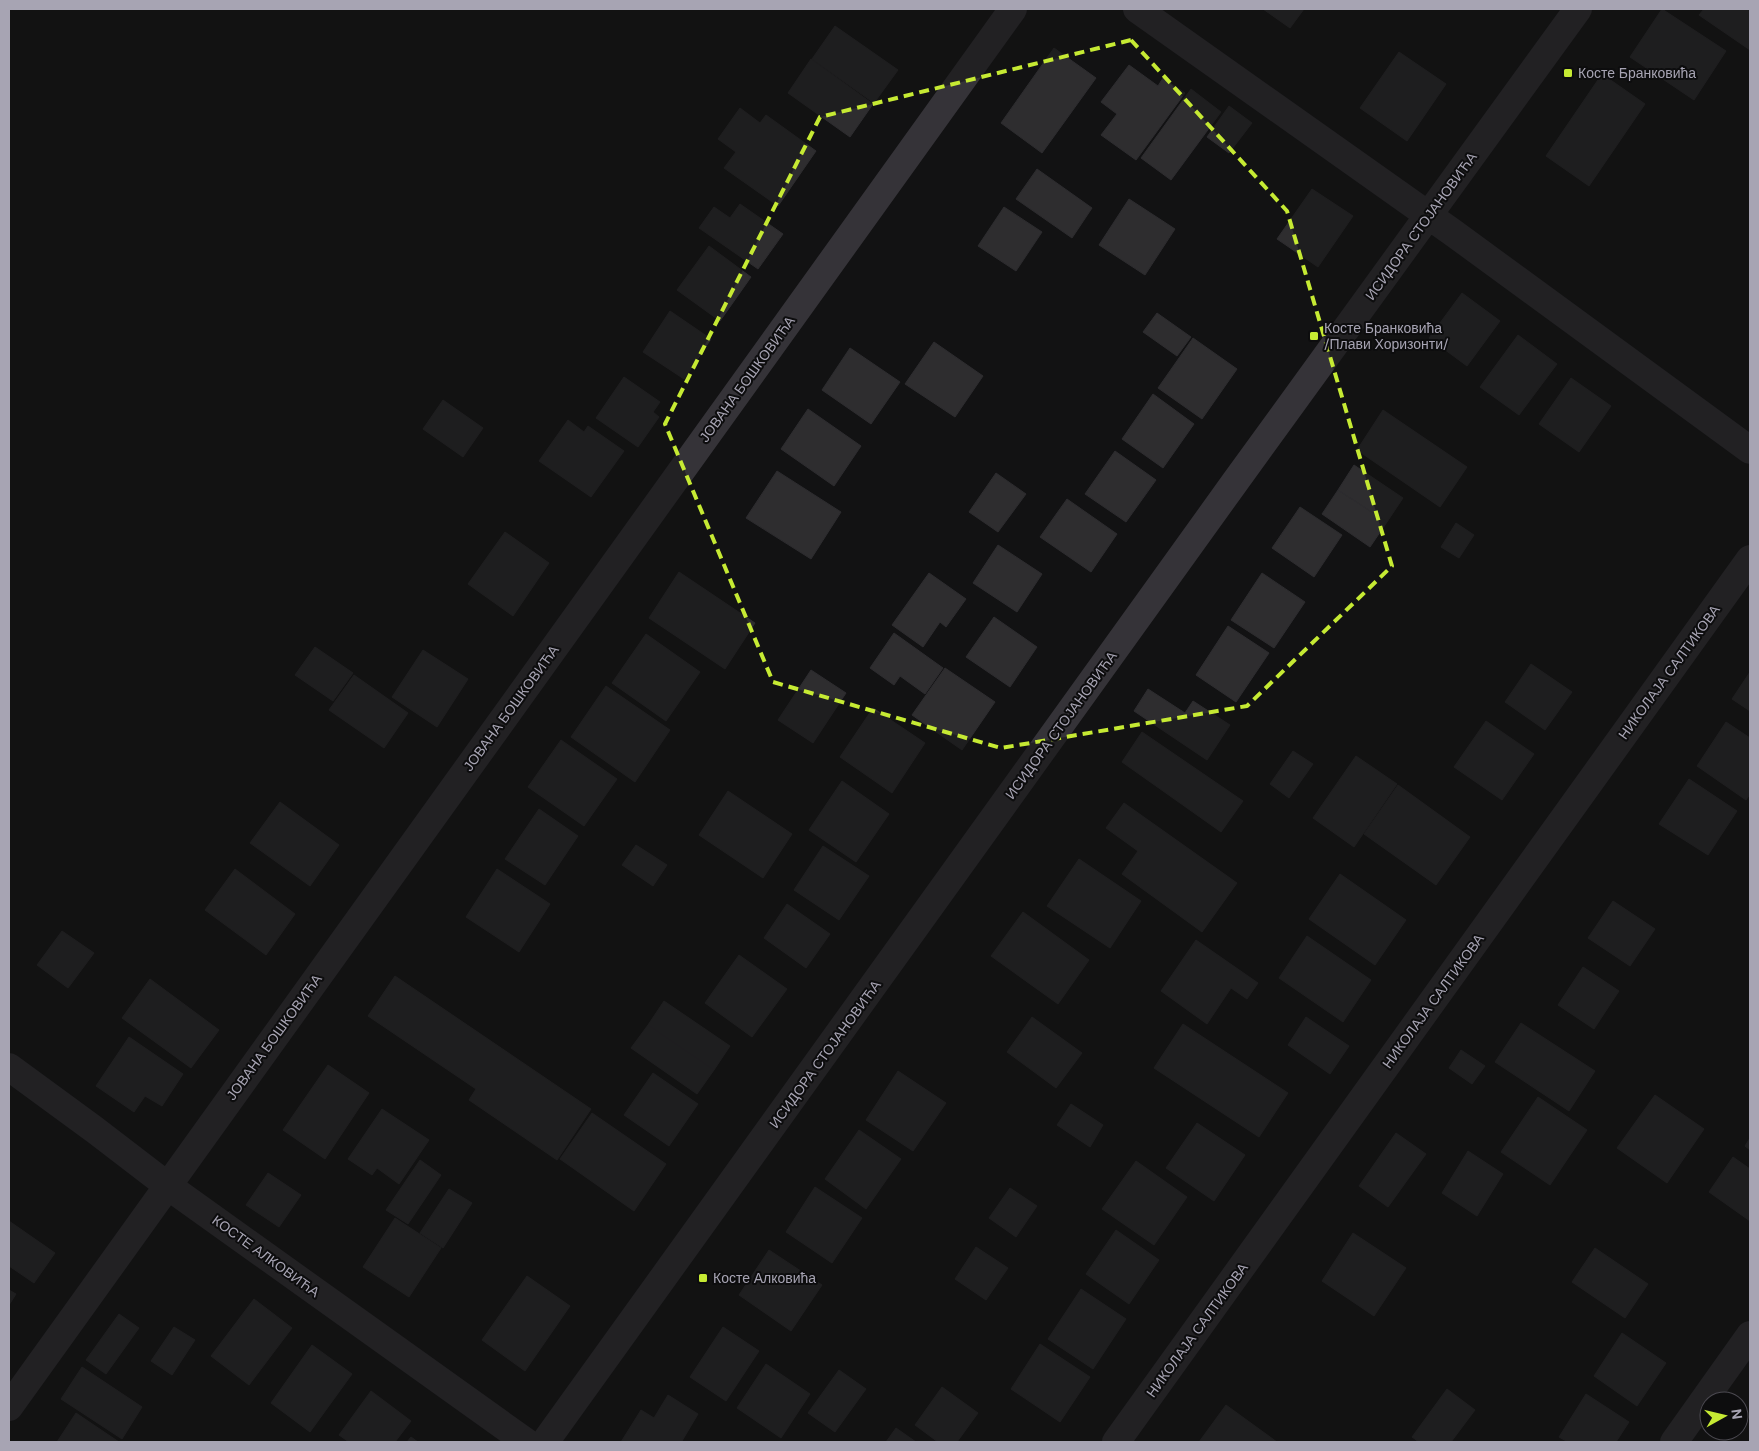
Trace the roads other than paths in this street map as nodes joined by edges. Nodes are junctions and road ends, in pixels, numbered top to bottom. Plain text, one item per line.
1 (1013, 9) edge
2 (1137, 9) edge
3 (1578, 9) edge
4 (1429, 216) junction
5 (1750, 450) edge
6 (1750, 559) edge
7 (9, 1067) edge
8 (168, 1186) junction
9 (1750, 1336) edge
10 (9, 1407) edge
11 (526, 1442) edge
12 (545, 1442) edge
13 (1116, 1442) edge
14 (1674, 1442) edge

1 - 8 street, ЈОВАНА БОШКОВИЋА
2 - 4 street
3 - 4 street, ИСИДОРА СТОЈАНОВИЋА
4 - 5 street
4 - 12 street, ИСИДОРА СТОЈАНОВИЋА
6 - 13 street, НИКОЛАЈА САЛТИКОВА
7 - 8 street, КОСТЕ АЛКОВИЋА
8 - 10 street, ЈОВАНА БОШКОВИЋА
8 - 11 street, КОСТЕ АЛКОВИЋА
9 - 14 street

